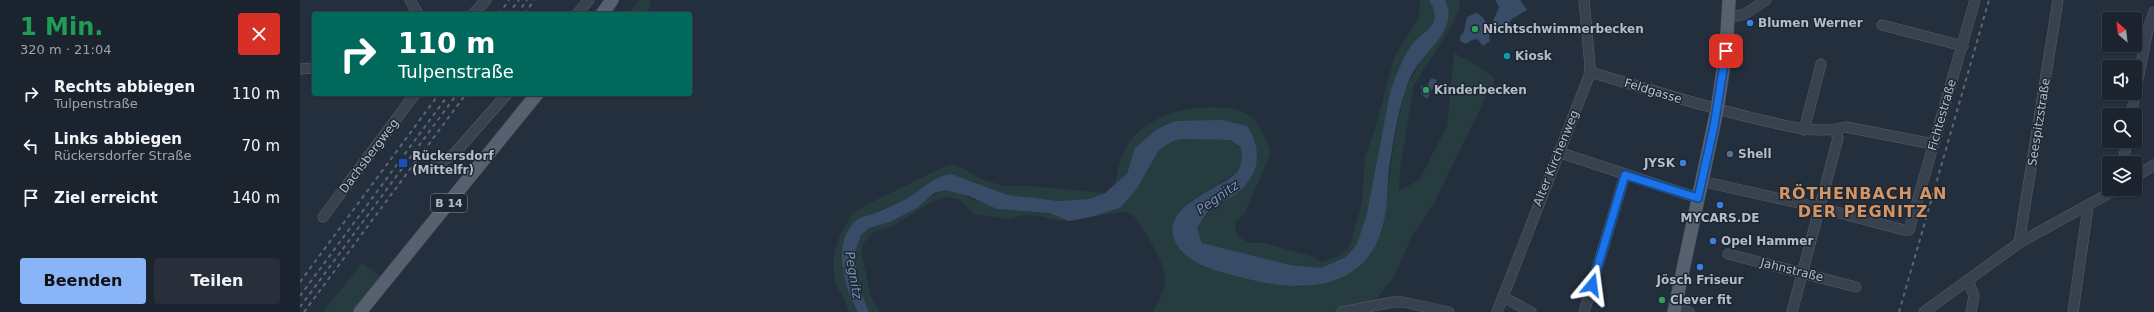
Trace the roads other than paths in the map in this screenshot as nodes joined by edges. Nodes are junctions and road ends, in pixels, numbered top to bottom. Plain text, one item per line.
1 (410, 0) edge
2 (486, 0) edge
3 (589, 0) edge
4 (612, 0) edge
5 (1584, 0) edge
6 (1728, 0) edge
7 (1766, 0) edge
8 (1975, 0) edge
9 (2058, 0) edge
10 (417, 12) edge
11 (475, 12) edge
12 (579, 12) edge
13 (603, 12) edge
14 (2154, 12) edge
15 (1728, 18) junction
16 (1882, 25) dead end
17 (1963, 46) junction
18 (1820, 64) dead end
19 (312, 68) edge
20 (300, 69) edge
21 (1590, 72) junction
22 (414, 96) edge
23 (505, 96) edge
24 (535, 96) edge
25 (2132, 108) edge
26 (1717, 110) junction
27 (1804, 130) junction
28 (1835, 130) junction
29 (1933, 144) junction
30 (1558, 152) junction
31 (2154, 164) edge
32 (436, 165) dead end
33 (2142, 172) edge
34 (1625, 175) junction
35 (1701, 181) junction
36 (2106, 196) edge
37 (1698, 198) junction
38 (2088, 207) junction
39 (1821, 208) junction
40 (323, 217) dead end
41 (2019, 243) junction
42 (1728, 254) dead end
43 (1803, 272) junction
44 (1968, 280) junction
45 (1856, 287) dead end
46 (1503, 297) junction
47 (1364, 310) edge
48 (1675, 310) edge
49 (360, 312) edge
50 (1342, 312) edge
51 (1449, 312) edge
52 (1496, 312) edge
53 (1531, 312) edge
54 (1584, 312) edge
55 (1689, 312) edge
56 (1792, 312) edge
57 (1924, 312) edge
58 (1971, 312) edge
59 (2073, 312) edge

1 - 10 street
2 - 11 street
3 - 12 street
4 - 13 main road
5 - 21 street, Alter Kirchenweg
6 - 15 main road
7 - 15 street
8 - 17 street, Fichtestraße
9 - 41 street, Seespitzstraße
14 - 25 street
15 - 26 main road
16 - 17 street
17 - 29 street, Fichtestraße
18 - 27 street
19 - 20 street
21 - 26 street, Feldgasse
21 - 30 street, Alter Kirchenweg
22 - 40 street, Dachsbergweg
23 - 32 street
24 - 49 main road, B 14
26 - 27 street, Feldgasse
26 - 35 main road
27 - 28 street, Feldgasse
28 - 29 street, Feldgasse
28 - 39 street
29 - 39 street, Fichtestraße
30 - 34 street
30 - 46 street, Alter Kirchenweg
31 - 33 street
34 - 37 street
34 - 54 street
35 - 37 main road
35 - 39 street
36 - 38 street
37 - 48 main road
38 - 41 street
38 - 59 street
39 - 43 street
41 - 44 street
42 - 43 street, Jahnstraße
43 - 45 street, Jahnstraße
43 - 56 street
44 - 57 street
44 - 58 street
46 - 52 street, Alter Kirchenweg
46 - 53 street
47 - 50 street
47 - 51 street
48 - 55 street

